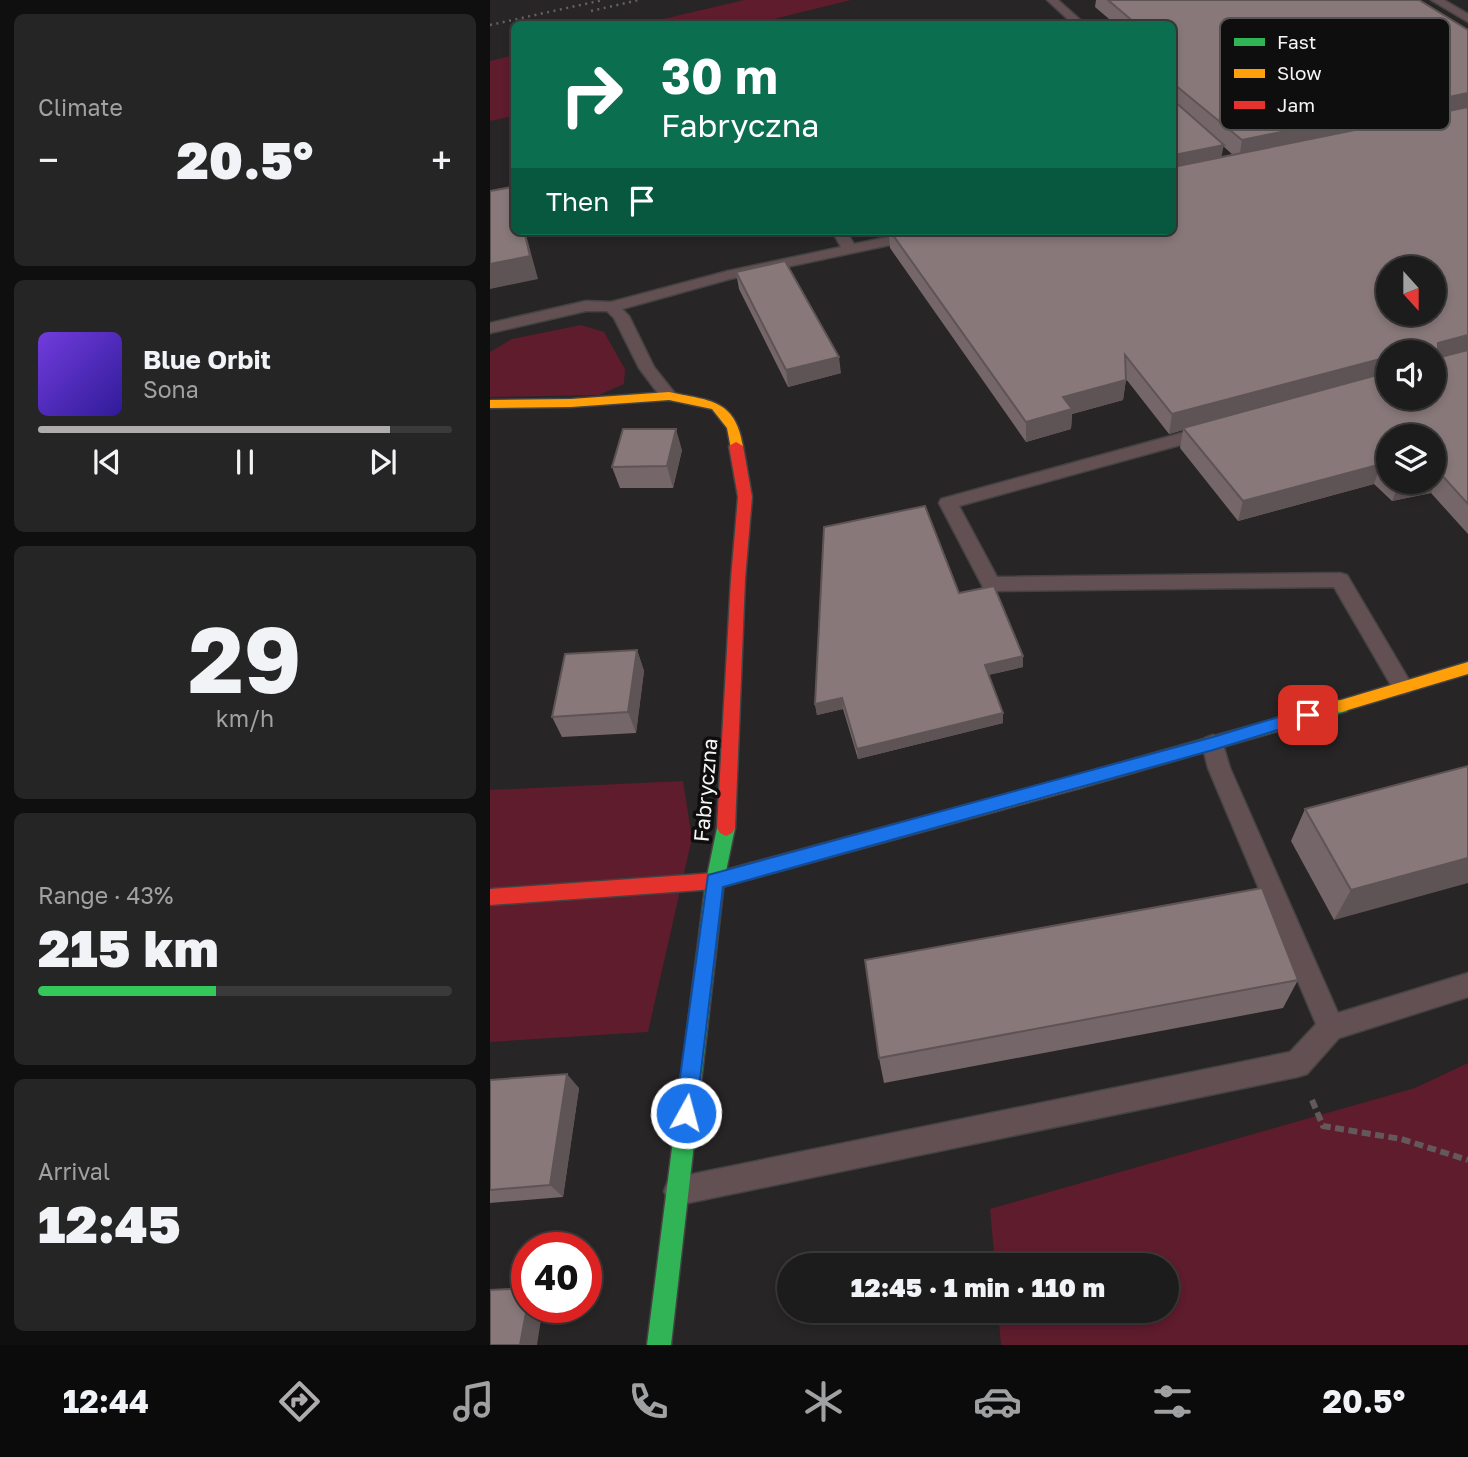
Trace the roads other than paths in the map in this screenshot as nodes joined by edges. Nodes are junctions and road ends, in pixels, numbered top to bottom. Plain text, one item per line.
1 (1052, 0) edge
2 (1436, 0) edge
3 (1468, 19) edge
4 (1076, 21) edge
5 (841, 235) edge
6 (919, 235) edge
7 (850, 250) junction
8 (611, 307) junction
9 (490, 328) edge
10 (669, 396) junction
11 (490, 404) edge
12 (1228, 426) edge
13 (1468, 668) edge
14 (1402, 686) junction
15 (1213, 744) junction
16 (715, 881) junction
17 (490, 897) edge
18 (1468, 985) edge
19 (1331, 1028) junction
20 (676, 1191) junction
21 (659, 1345) edge

1 - 4 lane
2 - 3 lane
5 - 7 lane
6 - 7 lane
7 - 8 lane
8 - 9 lane
8 - 10 lane
10 - 11 street, Fabryczna
10 - 16 street, Fabryczna
12 - 14 lane
13 - 14 street
14 - 15 street
15 - 16 street
15 - 19 lane
16 - 17 street
16 - 20 street, Fabryczna
18 - 19 lane
19 - 20 lane
20 - 21 street, Fabryczna

